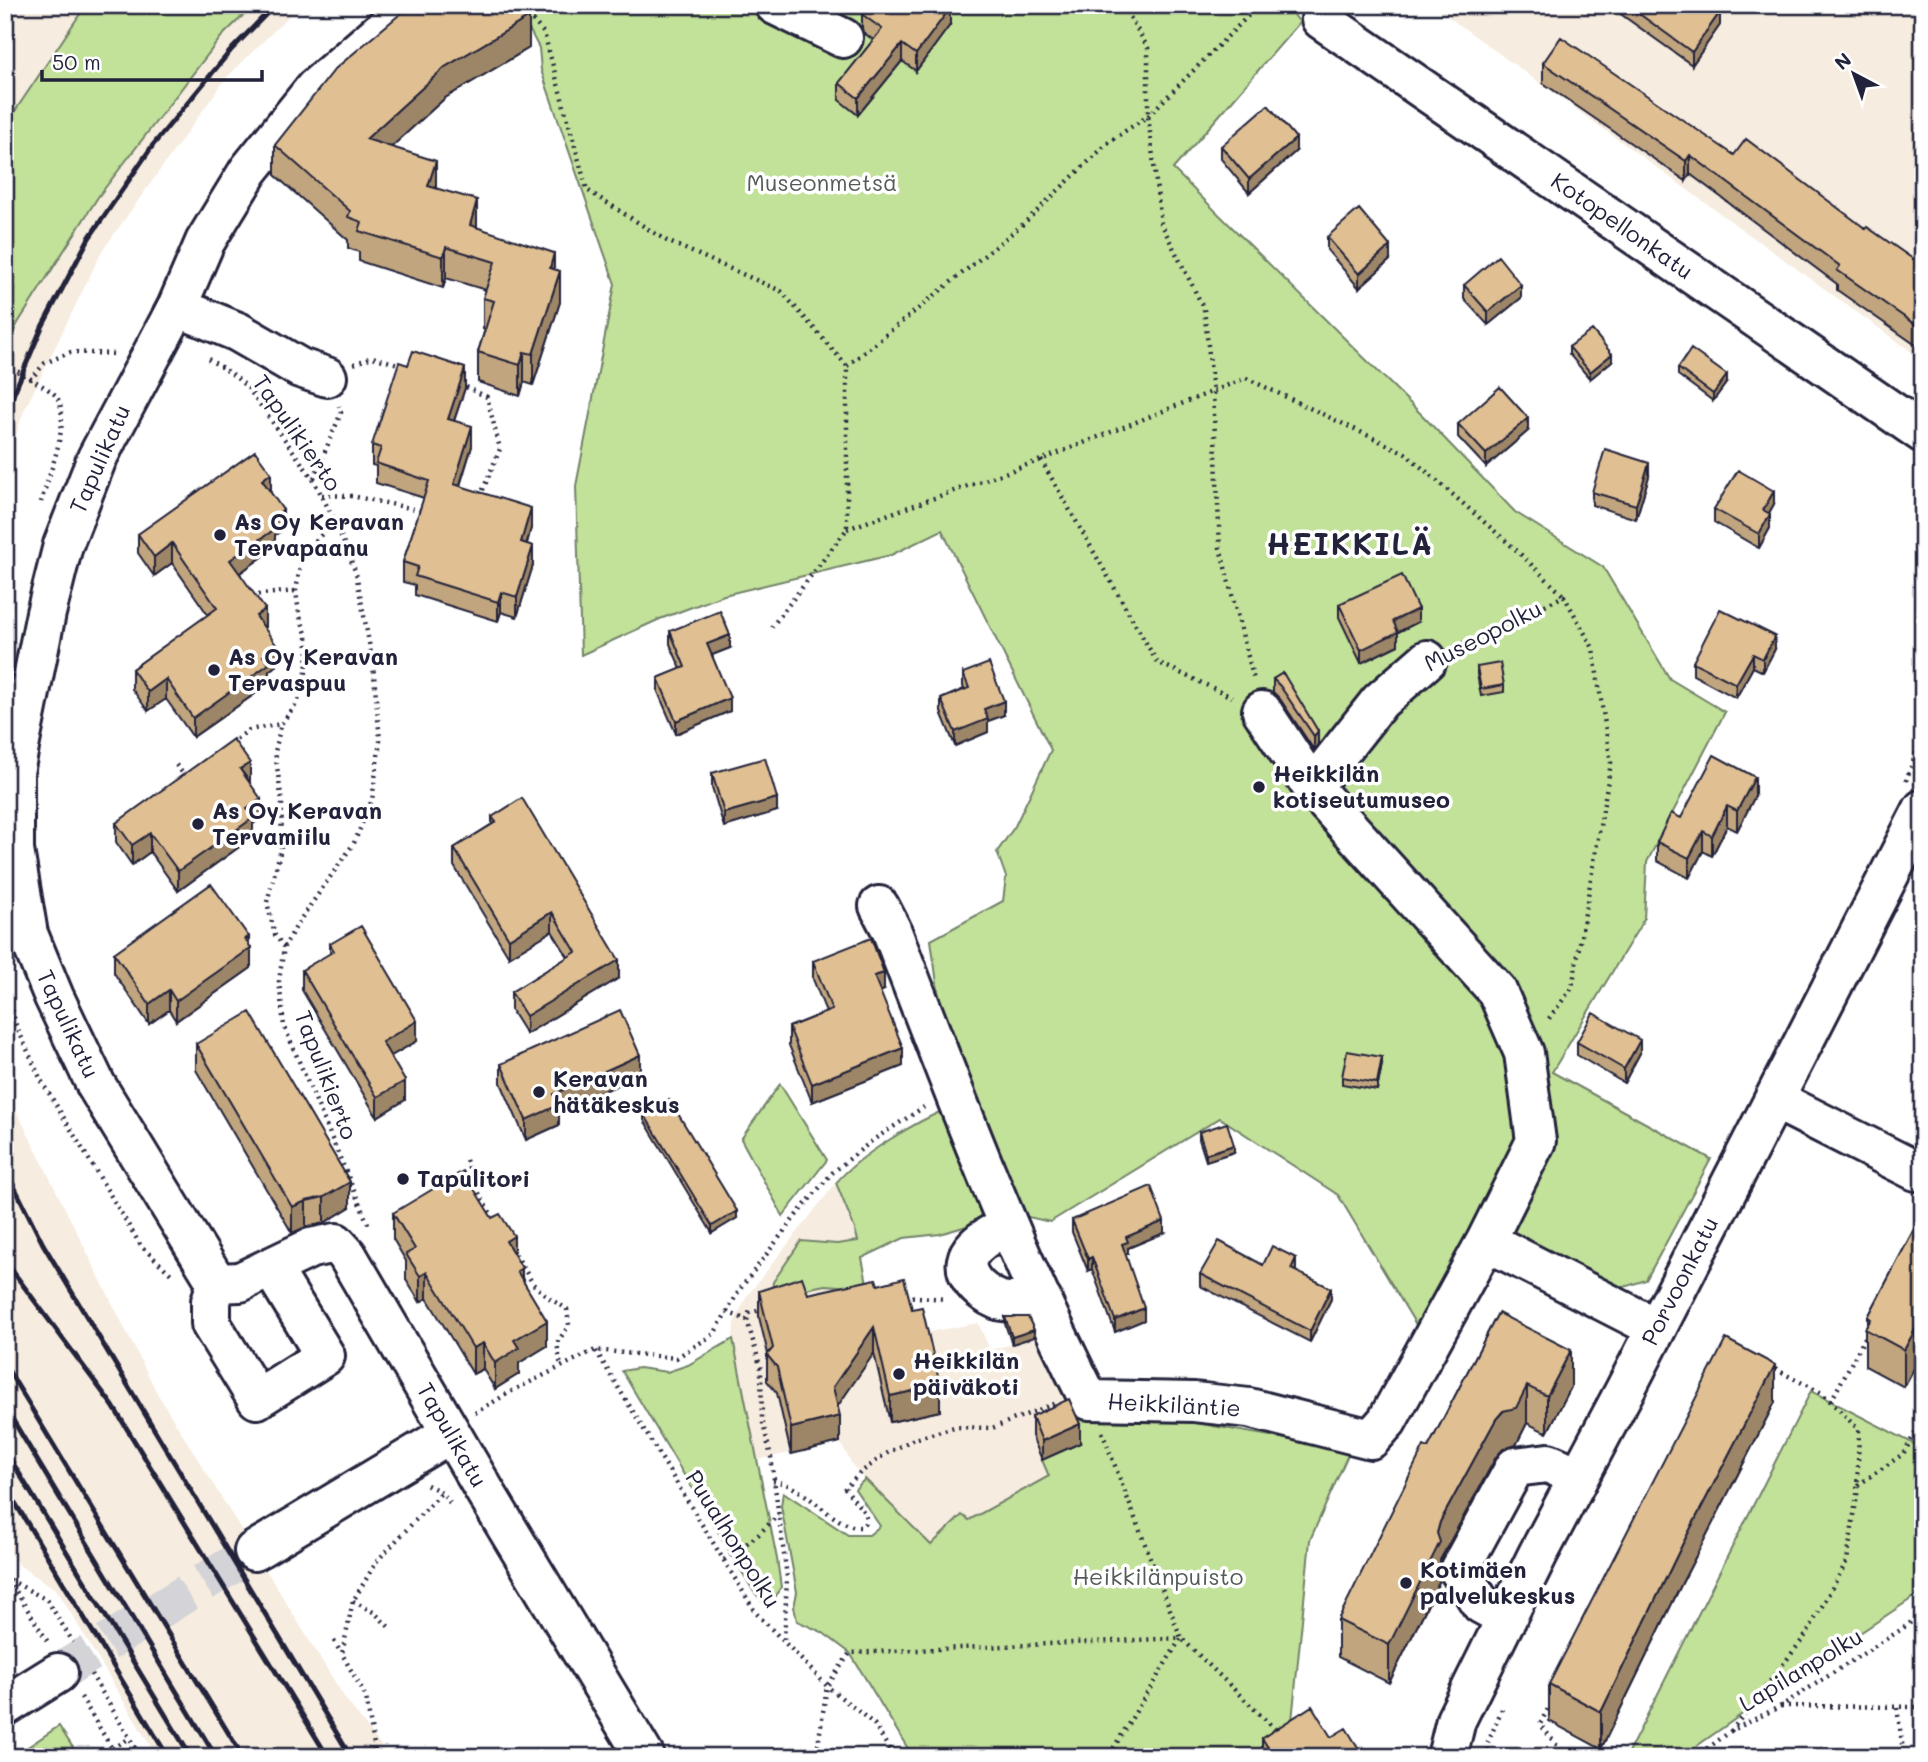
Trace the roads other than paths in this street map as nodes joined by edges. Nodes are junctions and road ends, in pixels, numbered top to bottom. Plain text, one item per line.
1 (419, 5) edge
2 (775, 5) edge
3 (1321, 19) dead end
4 (843, 38) dead end
5 (166, 328) junction
6 (327, 377) road end
7 (1923, 433) edge
8 (1427, 660) road end
9 (1262, 711) road end
10 (1312, 787) junction
11 (1923, 809) edge
12 (879, 906) dead end
13 (1774, 1099) junction
14 (1916, 1171) dead end
15 (1009, 1227) junction
16 (1486, 1241) junction
17 (271, 1267) junction
18 (214, 1292) junction
19 (1042, 1300) junction
20 (1656, 1328) junction
21 (461, 1424) junction
22 (1578, 1476) junction
23 (254, 1550) tunnel mouth
24 (1507, 1618) junction
25 (58, 1673) tunnel mouth
26 (5, 1706) edge
27 (645, 1757) edge
28 (1447, 1757) edge

1 - 5 street, Tapulikatu
2 - 4 street
3 - 7 street, Kotopellonkatu
5 - 6 street
5 - 18 street, Tapulikatu
8 - 10 street, Museopolku
9 - 10 street
10 - 16 street
11 - 13 street, Porvoonkatu
12 - 15 street, Heikkiläntie
13 - 14 street
13 - 20 street, Porvoonkatu
15 - 19 street, Heikkiläntie
15 - 19 street
16 - 19 street, Heikkiläntie
16 - 20 street
17 - 18 street, Tapulikatu
17 - 18 street
17 - 21 street, Tapulikatu
20 - 22 street, Porvoonkatu
21 - 23 street
21 - 27 street, Tapulikatu
22 - 24 street, Porvoonkatu
22 - 24 street
24 - 28 street, Porvoonkatu
25 - 26 street

